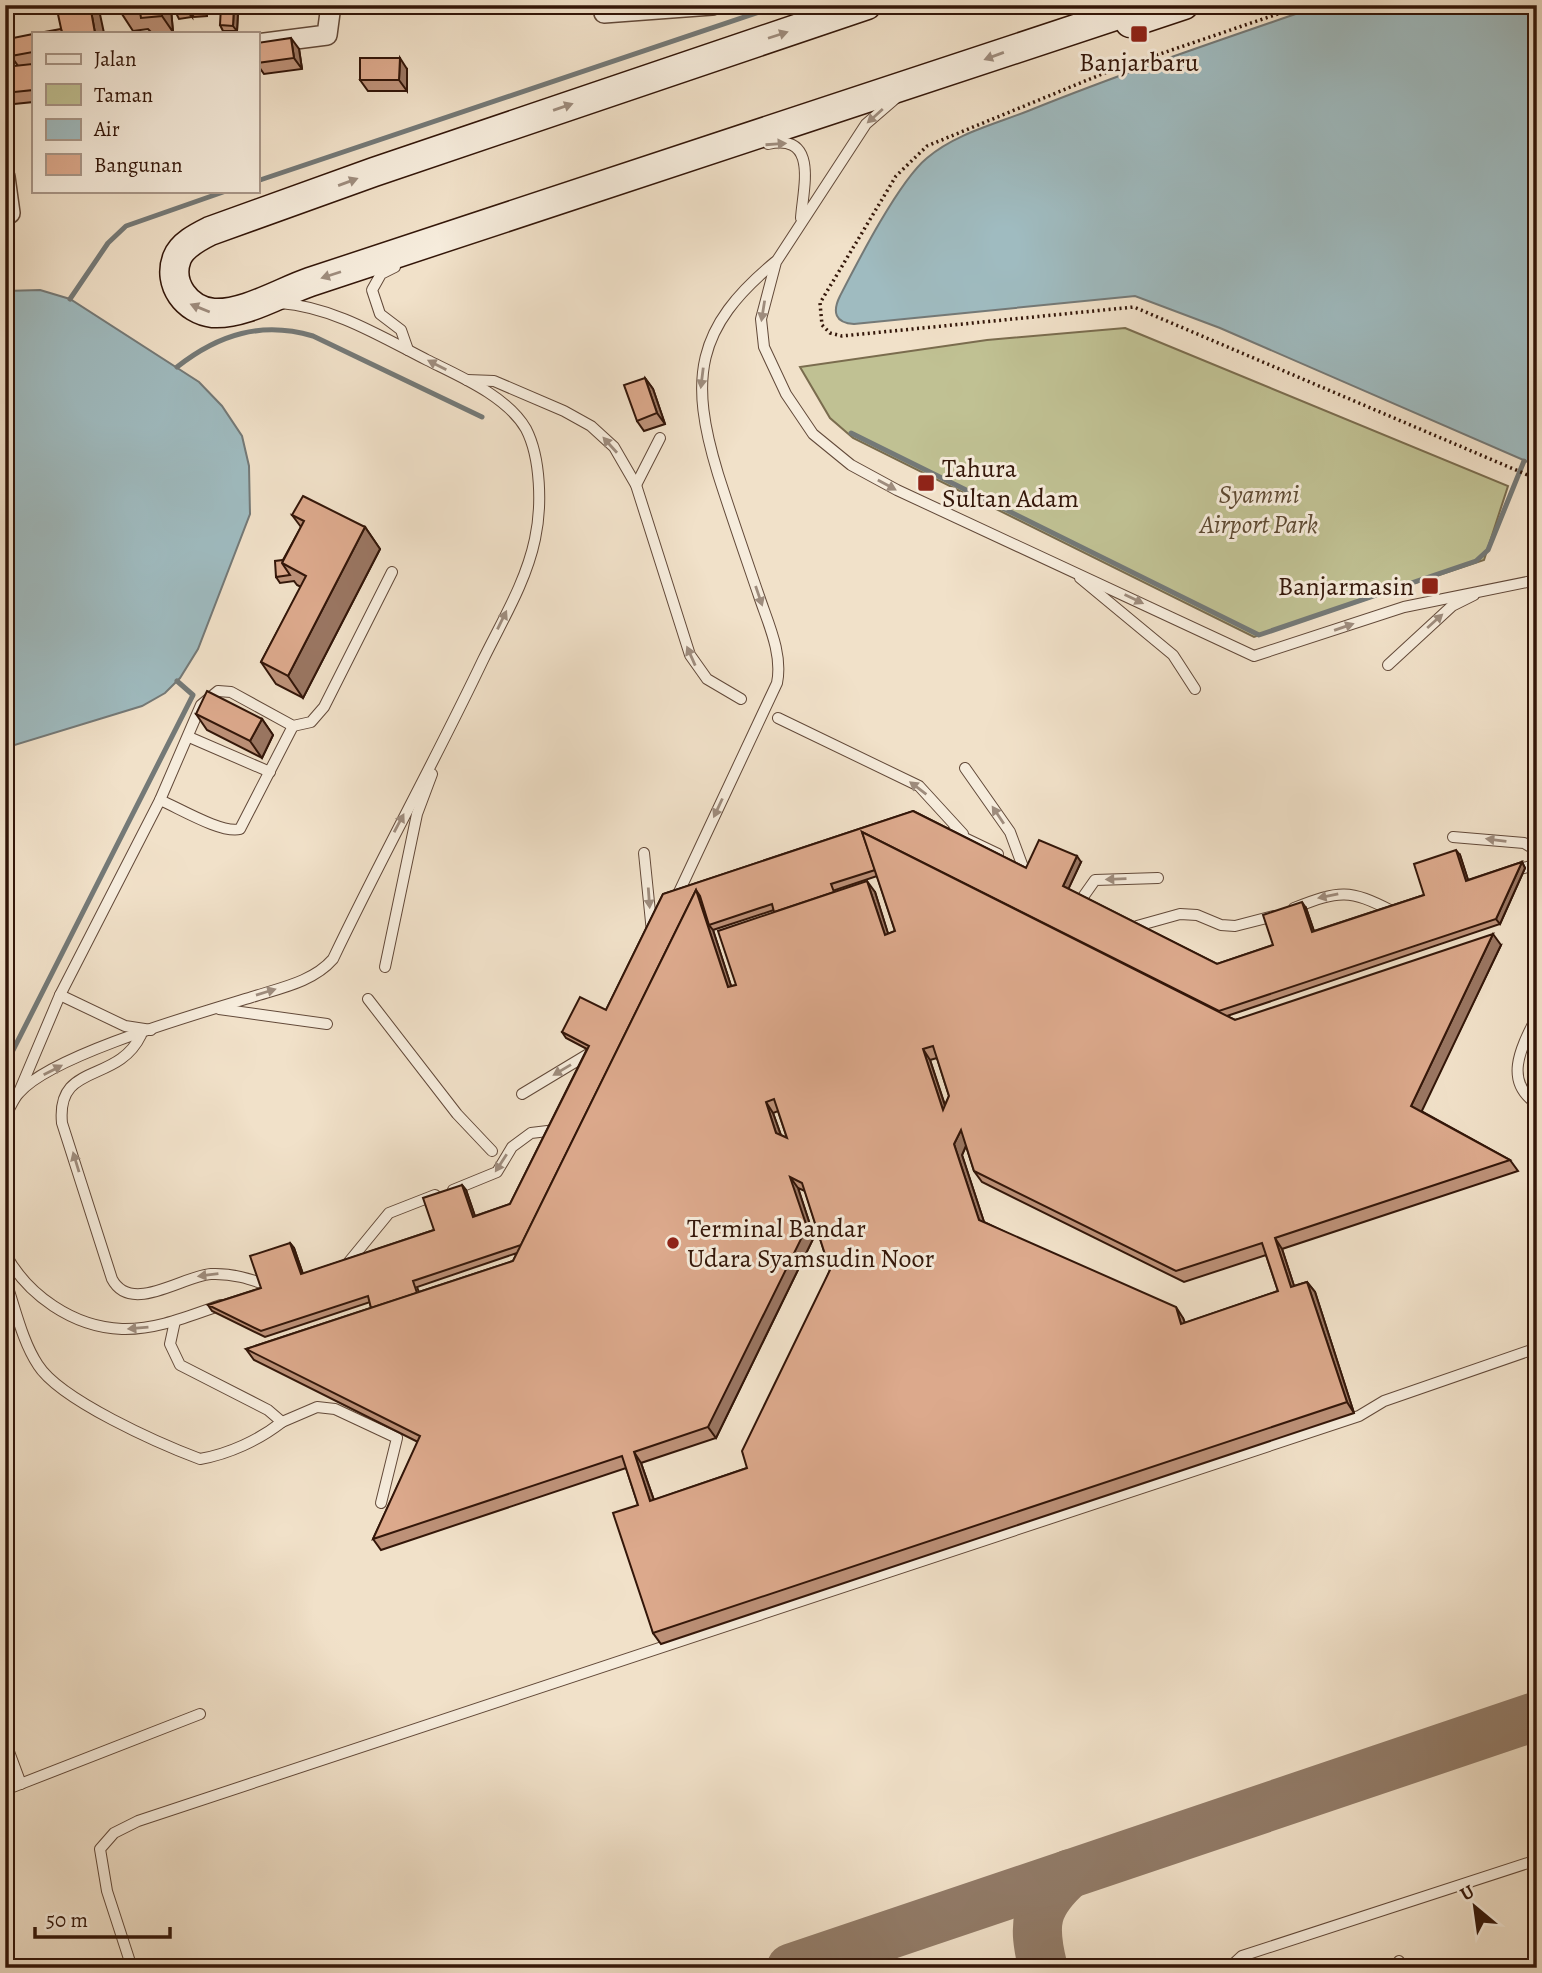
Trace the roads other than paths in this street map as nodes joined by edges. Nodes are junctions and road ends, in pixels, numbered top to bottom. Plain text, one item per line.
1 (331, 5) edge
2 (712, 5) edge
3 (867, 5) edge
4 (1106, 5) edge
5 (1121, 5) edge
6 (1148, 5) edge
7 (1184, 5) edge
8 (1084, 12) edge
9 (604, 13) dead end
10 (259, 44) edge
11 (932, 79) junction
12 (751, 149) dead end
13 (725, 157) dead end
14 (5, 177) edge
15 (10, 213) dead end
16 (801, 221) junction
17 (493, 234) dead end
18 (776, 262) junction
19 (403, 264) dead end
20 (266, 302) junction
21 (408, 350) junction
22 (466, 380) junction
23 (660, 438) dead end
24 (636, 485) junction
25 (1072, 571) junction
26 (392, 572) dead end
27 (1537, 580) edge
28 (1490, 587) junction
29 (1388, 665) dead end
30 (1195, 688) dead end
31 (741, 699) dead end
32 (778, 718) dead end
33 (293, 726) junction
34 (189, 737) junction
35 (443, 744) junction
36 (965, 768) dead end
37 (270, 772) junction
38 (160, 800) junction
39 (943, 828) edge
40 (965, 837) junction
41 (1452, 838) dead end
42 (1537, 851) edge
43 (644, 853) dead end
44 (1537, 864) edge
45 (1023, 867) junction
46 (1035, 873) edge
47 (1497, 877) edge
48 (1158, 878) dead end
49 (1071, 891) edge
50 (1083, 897) junction
51 (673, 902) edge
52 (1094, 903) edge
53 (1405, 907) edge
54 (1392, 911) junction
55 (1380, 916) edge
56 (1126, 920) edge
57 (663, 923) edge
58 (1137, 926) junction
59 (1147, 932) edge
60 (385, 967) dead end
61 (60, 995) junction
62 (368, 999) dead end
63 (215, 1008) junction
64 (1537, 1016) edge
65 (327, 1024) dead end
66 (153, 1030) junction
67 (141, 1035) junction
68 (588, 1070) edge
69 (19, 1092) junction
70 (522, 1094) dead end
71 (1537, 1104) edge
72 (5, 1116) edge
73 (562, 1118) edge
74 (556, 1130) junction
75 (549, 1142) edge
76 (492, 1152) dead end
77 (5, 1253) edge
78 (374, 1254) edge
79 (348, 1263) junction
80 (335, 1267) edge
81 (5, 1279) edge
82 (286, 1283) edge
83 (274, 1287) junction
84 (249, 1296) edge
85 (237, 1300) edge
86 (175, 1321) junction
87 (1537, 1348) edge
88 (282, 1422) junction
89 (381, 1503) dead end
90 (200, 1714) dead end
91 (5, 1741) edge
92 (21, 1784) junction
93 (5, 1790) edge
94 (1537, 1860) edge
95 (132, 1968) edge
96 (1229, 1968) edge

1 - 10 street
2 - 9 street
20 -> 3 street
4 - 8 street
5 - 8 street
6 - 8 street
7 - 8 street
8 -> 11 street
11 -> 16 lane
11 -> 20 street
12 -> 16 lane
13 - 17 lane
14 - 15 street
16 - 18 lane
18 -> 25 lane
18 -> 51 lane
19 - 21 lane
20 - 21 lane
22 -> 21 lane
24 -> 22 lane
35 -> 22 lane
23 - 24 lane
31 -> 24 lane
25 -> 28 lane
25 - 30 lane
26 - 33 lane
27 - 28 lane
29 -> 28 lane
40 -> 32 lane
33 - 34 lane
33 - 37 lane
34 - 37 lane
34 - 38 lane
35 - 60 lane
63 -> 35 lane
45 -> 36 lane
37 - 38 lane
38 - 61 lane
39 - 40 lane
40 - 45 lane
42 -> 41 lane
43 -> 57 lane
44 - 47 lane
45 - 46 lane
48 -> 50 lane
49 - 50 lane
50 - 52 lane
53 - 54 lane
54 - 55 lane
54 -> 58 lane
56 - 58 lane
58 - 59 lane
61 - 66 lane
61 - 69 lane
62 - 76 lane
63 - 65 lane
63 - 66 lane
64 - 71 lane
66 - 67 lane
69 -> 67 lane
83 -> 67 lane
68 -> 70 lane
69 - 72 lane
73 - 74 lane
74 - 75 lane
74 -> 79 lane
86 -> 77 lane
78 - 79 lane
79 - 80 lane
81 - 88 lane
82 - 83 lane
83 - 84 lane
85 - 86 lane
86 - 88 lane
87 - 95 lane
88 - 89 lane
90 - 92 lane
91 - 92 lane
92 - 93 lane
94 - 96 lane

